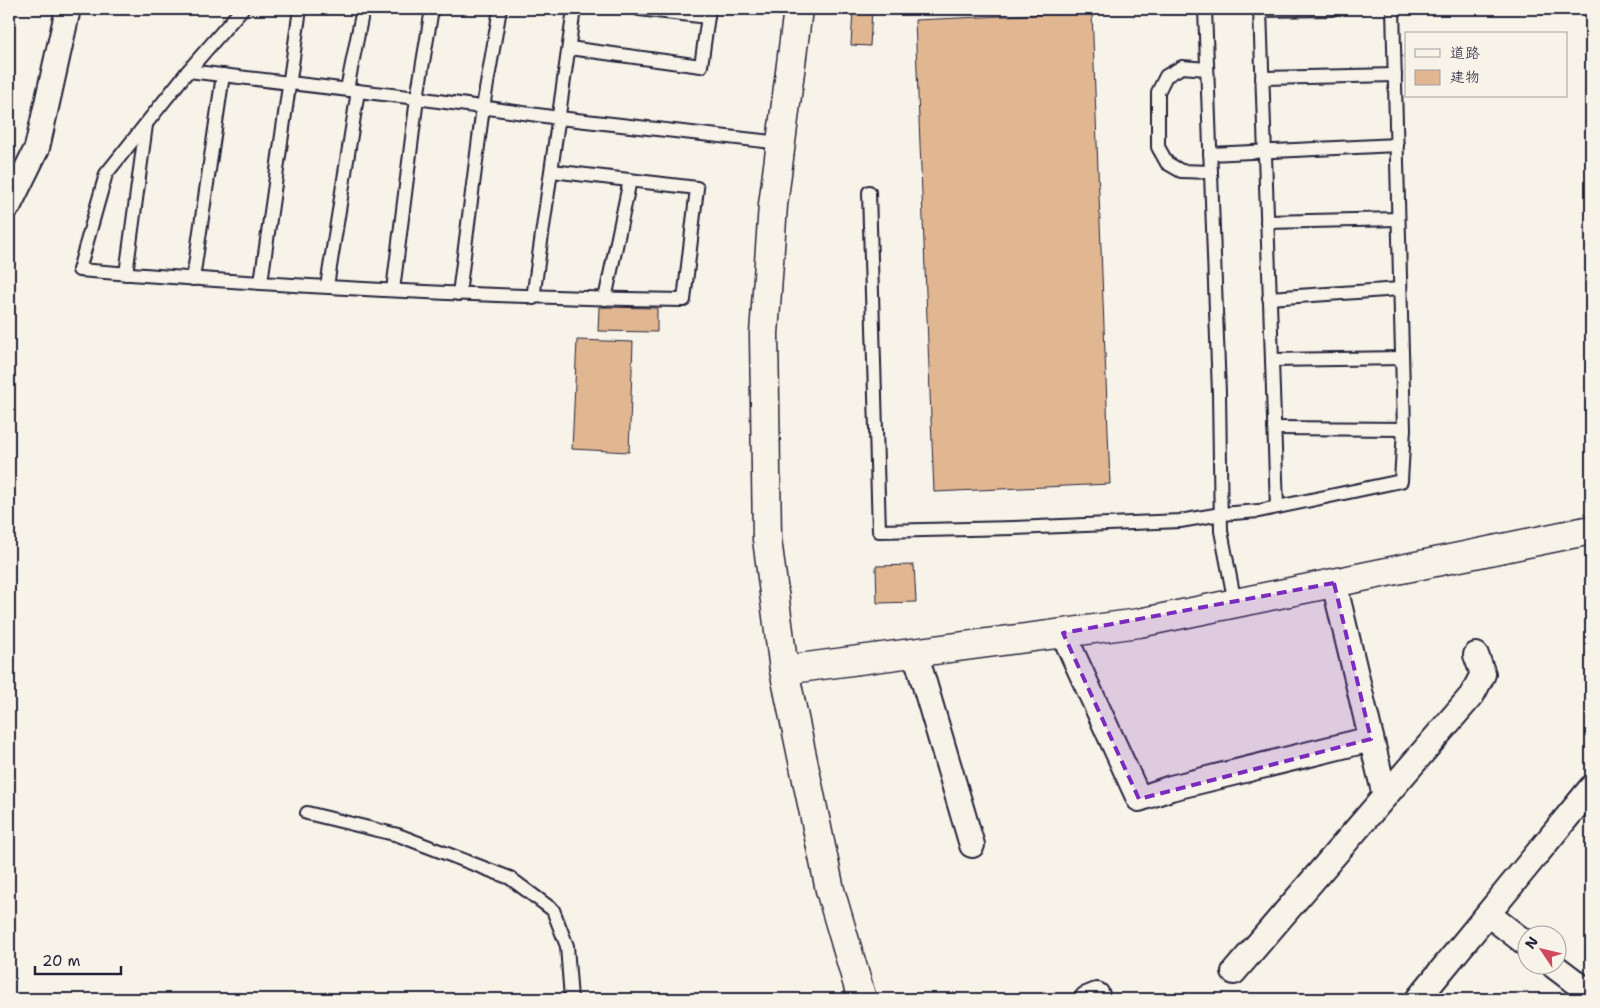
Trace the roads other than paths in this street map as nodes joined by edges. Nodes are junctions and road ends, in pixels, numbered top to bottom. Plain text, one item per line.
1 (67, 9) edge
2 (242, 9) edge
3 (300, 9) edge
4 (363, 9) edge
5 (432, 9) edge
6 (500, 9) edge
7 (574, 9) edge
8 (639, 9) edge
9 (798, 9) edge
10 (1205, 9) edge
11 (1332, 9) edge
12 (1393, 9) edge
13 (1260, 10) edge
14 (708, 13) edge
15 (569, 48) junction
16 (1207, 69) junction
17 (188, 70) junction
18 (223, 75) junction
19 (1395, 75) junction
20 (1262, 78) junction
21 (291, 83) junction
22 (353, 90) junction
23 (417, 98) junction
24 (483, 107) junction
25 (559, 118) junction
26 (146, 124) junction
27 (769, 141) junction
28 (1397, 145) junction
29 (1264, 152) junction
30 (1210, 154) junction
31 (552, 171) junction
32 (1211, 172) junction
33 (16, 173) edge
34 (630, 180) junction
35 (869, 192) dead end
36 (9, 205) edge
37 (1398, 219) junction
38 (1267, 222) junction
39 (126, 274) junction
40 (193, 279) junction
41 (261, 282) junction
42 (327, 286) junction
43 (1400, 289) junction
44 (393, 290) junction
45 (459, 294) junction
46 (534, 298) junction
47 (1269, 298) junction
48 (605, 299) junction
49 (1402, 358) junction
50 (1272, 360) junction
51 (1274, 428) junction
52 (1404, 429) junction
53 (1277, 507) junction
54 (1221, 514) junction
55 (1591, 530) edge
56 (1334, 583) junction
57 (1235, 603) junction
58 (1063, 633) junction
59 (915, 652) junction
60 (1476, 655) dead end
61 (784, 670) junction
62 (1371, 739) junction
63 (1591, 788) edge
64 (1385, 796) junction
65 (307, 813) dead end
66 (972, 845) dead end
67 (1488, 914) junction
68 (1518, 937) edge
69 (1234, 972) dead end
70 (1567, 976) edge
71 (1591, 994) edge
72 (571, 999) edge
73 (862, 999) edge
74 (1418, 999) edge

1 - 33 street
2 - 17 lane
3 - 21 lane
4 - 22 lane
5 - 23 lane
6 - 24 lane
7 - 15 lane
8 - 14 lane
9 - 27 street
10 - 16 lane
11 - 13 lane
12 - 19 lane
13 - 20 lane
14 - 15 lane
15 - 25 lane
16 - 30 lane
16 - 32 lane
17 - 18 lane
17 - 26 lane
18 - 21 lane
18 - 40 lane
19 - 20 lane
19 - 28 lane
20 - 29 lane
21 - 22 lane
21 - 41 lane
22 - 23 lane
22 - 42 lane
23 - 24 lane
23 - 44 lane
24 - 25 lane
24 - 45 lane
25 - 27 lane
25 - 31 lane
26 - 39 lane
26 - 39 lane
27 - 61 street
28 - 29 lane
28 - 37 lane
29 - 30 lane
29 - 38 lane
30 - 32 lane
31 - 34 lane
31 - 46 lane
32 - 54 lane
33 - 36 street
34 - 48 lane
34 - 48 lane
35 - 54 lane
37 - 38 lane
37 - 43 lane
38 - 47 lane
39 - 40 lane
40 - 41 lane
41 - 42 lane
42 - 44 lane
43 - 47 lane
43 - 49 lane
44 - 45 lane
45 - 46 lane
46 - 48 lane
47 - 50 lane
49 - 50 lane
49 - 52 lane
50 - 51 lane
51 - 52 lane
51 - 53 lane
52 - 53 lane
53 - 54 lane
54 - 57 lane
55 - 56 street
56 - 57 street
56 - 62 street
57 - 58 street
58 - 59 street
58 - 62 street
59 - 61 street
59 - 66 street
60 - 64 street
61 - 73 street
62 - 64 street
63 - 67 street
64 - 69 street
65 - 72 lane
67 - 68 street
67 - 74 street
70 - 71 street

